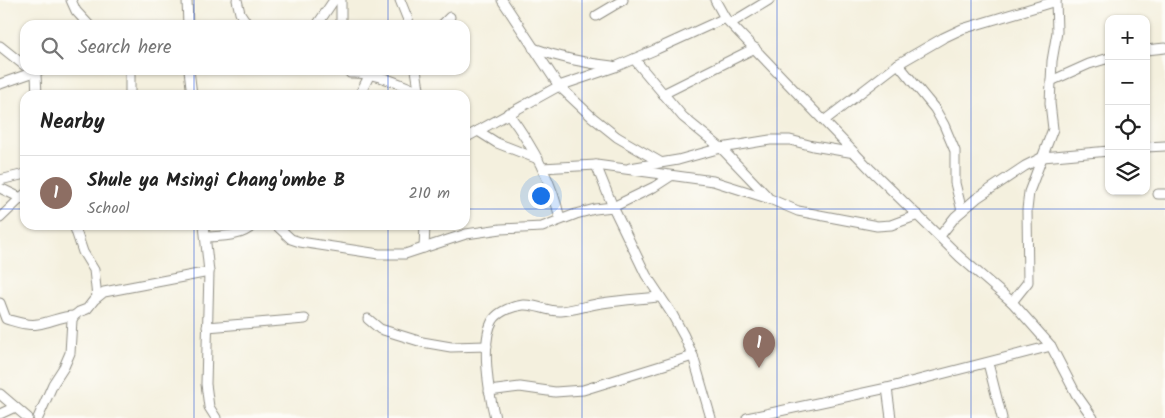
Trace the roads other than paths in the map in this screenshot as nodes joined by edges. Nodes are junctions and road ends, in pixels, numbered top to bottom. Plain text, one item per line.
1 (71, 0) edge
2 (237, 0) edge
3 (334, 0) edge
4 (341, 0) edge
5 (400, 0) edge
6 (502, 0) edge
7 (623, 0) edge
8 (715, 0) edge
9 (769, 0) edge
10 (1056, 0) edge
11 (187, 1) edge
12 (596, 16) dead end
13 (450, 17) dead end
14 (84, 20) edge
15 (188, 20) edge
16 (245, 20) edge
17 (320, 20) edge
18 (341, 20) edge
19 (408, 20) edge
20 (447, 20) edge
21 (728, 20) junction
22 (0, 46) edge
23 (532, 48) junction
24 (755, 48) junction
25 (1165, 48) edge
26 (1150, 50) edge
27 (634, 59) junction
28 (1105, 59) edge
29 (20, 62) edge
30 (898, 64) junction
31 (615, 66) junction
32 (24, 75) edge
33 (36, 75) edge
34 (130, 75) edge
35 (190, 75) edge
36 (370, 75) edge
37 (374, 75) edge
38 (417, 75) edge
39 (1051, 81) junction
40 (0, 84) edge
41 (559, 86) junction
42 (37, 90) edge
43 (130, 90) edge
44 (191, 90) edge
45 (362, 90) edge
46 (411, 90) edge
47 (419, 90) edge
48 (663, 94) junction
49 (508, 113) junction
50 (825, 120) junction
51 (478, 131) junction
52 (470, 135) edge
53 (1165, 146) edge
54 (721, 148) junction
55 (1150, 148) edge
56 (1105, 151) edge
57 (856, 153) junction
58 (1043, 157) junction
59 (538, 160) junction
60 (660, 162) junction
61 (596, 165) junction
62 (542, 168) junction
63 (624, 170) junction
64 (20, 175) edge
65 (671, 176) junction
66 (0, 180) edge
67 (0, 188) edge
68 (20, 196) edge
69 (770, 199) junction
70 (20, 200) edge
71 (613, 207) junction
72 (962, 210) junction
73 (918, 215) junction
74 (0, 218) edge
75 (560, 219) junction
76 (76, 230) edge
77 (205, 230) edge
78 (248, 230) edge
79 (282, 230) edge
80 (425, 230) edge
81 (206, 236) junction
82 (940, 236) junction
83 (424, 248) junction
84 (209, 272) junction
85 (97, 297) junction
86 (659, 297) junction
87 (0, 302) edge
88 (1012, 302) junction
89 (74, 316) junction
90 (305, 319) dead end
91 (368, 319) dead end
92 (207, 327) junction
93 (488, 346) junction
94 (1051, 346) junction
95 (693, 356) junction
96 (988, 363) junction
97 (886, 388) junction
98 (489, 391) junction
99 (0, 394) edge
100 (15, 407) junction
101 (0, 414) edge
102 (28, 418) edge
103 (38, 418) edge
104 (216, 418) edge
105 (495, 418) edge
106 (711, 418) edge
107 (747, 418) edge
108 (891, 418) edge
109 (1002, 418) edge
110 (1093, 418) edge

1 - 14 street
2 - 16 street
3 - 17 street
4 - 18 street
5 - 19 street
6 - 23 street
7 - 12 street
8 - 21 street
9 - 21 street
10 - 30 street
10 - 39 street
11 - 15 street
13 - 20 street
21 - 24 street
21 - 27 street
22 - 29 street
23 - 31 street
23 - 41 street
24 - 48 street
24 - 50 street
25 - 26 street
27 - 31 street
27 - 48 street
28 - 39 street
30 - 50 street
30 - 72 street
31 - 41 street
32 - 40 street
33 - 42 street
34 - 43 street
35 - 44 street
36 - 45 street
37 - 46 street
38 - 47 street
39 - 58 street
41 - 49 street
41 - 60 street
48 - 54 street
49 - 51 street
49 - 59 street
50 - 57 street
51 - 52 street
51 - 59 street
53 - 55 street
54 - 57 street
54 - 60 street
54 - 69 street
56 - 58 street
57 - 73 street
58 - 72 street
58 - 88 street
59 - 62 street
60 - 63 street
61 - 62 street
61 - 63 street
61 - 71 street
62 - 75 street
63 - 65 street
64 - 66 street
65 - 69 street
65 - 71 street
67 - 68 street
69 - 73 street
70 - 74 street
71 - 75 street
71 - 86 street
72 - 82 street
73 - 82 street
75 - 83 street
76 - 85 street
77 - 81 street
78 - 81 street
79 - 83 street
80 - 83 street
81 - 84 street
82 - 88 street
84 - 85 street
84 - 92 street
85 - 89 street
86 - 93 street
86 - 95 street
87 - 89 street
88 - 94 street
89 - 103 street
90 - 92 street
91 - 93 street
92 - 104 street
93 - 98 street
94 - 96 street
94 - 110 street
95 - 98 street
95 - 106 street
96 - 97 street
96 - 109 street
97 - 107 street
97 - 108 street
98 - 105 street
99 - 100 street
100 - 101 street
100 - 102 street

